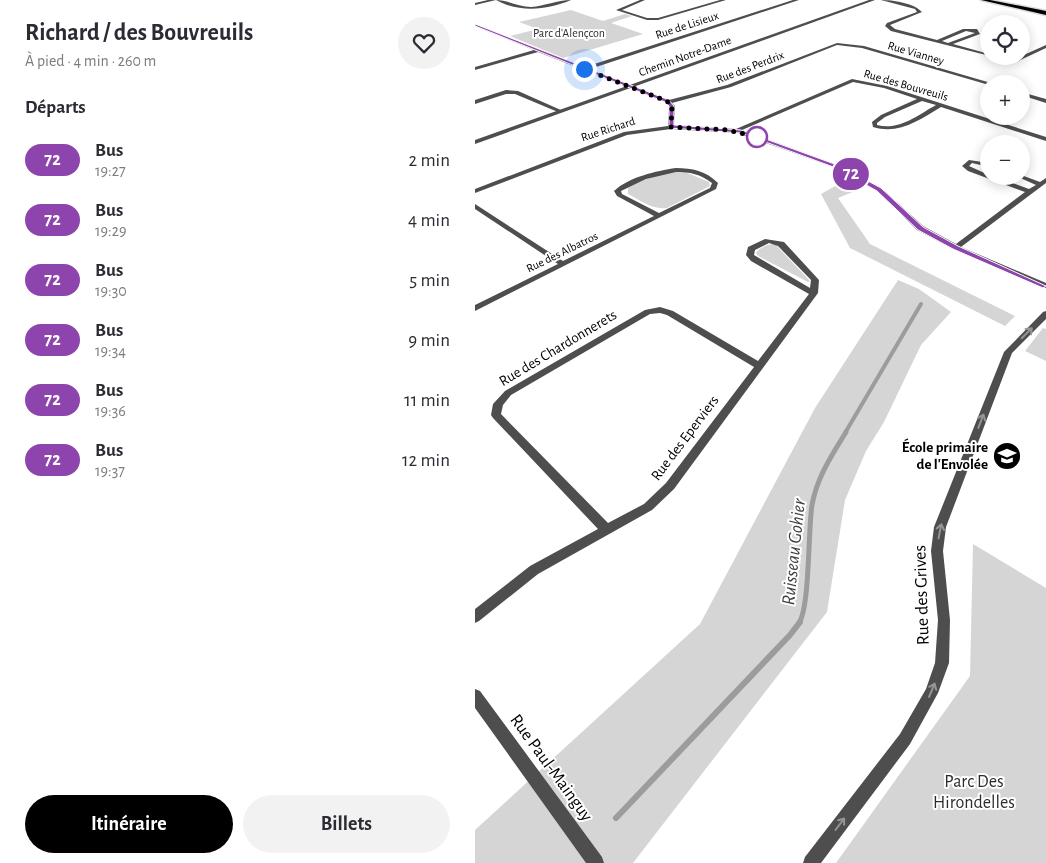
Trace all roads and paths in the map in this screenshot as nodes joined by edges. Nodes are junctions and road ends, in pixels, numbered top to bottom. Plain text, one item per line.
1 (494, 0) edge
2 (498, 0) edge
3 (569, 0) edge
4 (643, 0) edge
5 (724, 0) edge
6 (797, 0) edge
7 (873, 0) edge
8 (883, 0) edge
9 (988, 0) edge
10 (998, 0) edge
11 (475, 4) edge
12 (1046, 12) edge
13 (475, 25) edge
14 (939, 41) junction
15 (837, 44) joint
16 (950, 44) junction
17 (1046, 46) edge
18 (536, 51) junction
19 (980, 52) edge
20 (1030, 54) edge
21 (475, 69) edge
22 (584, 69) junction
23 (980, 81) edge
24 (629, 86) junction
25 (1030, 96) edge
26 (921, 99) junction
27 (1046, 101) edge
28 (475, 102) edge
29 (669, 102) junction
30 (940, 105) junction
31 (560, 112) junction
32 (671, 127) junction
33 (736, 131) junction
34 (1046, 139) edge
35 (475, 142) edge
36 (980, 163) edge
37 (980, 174) edge
38 (1030, 179) edge
39 (1043, 182) edge
40 (1011, 185) edge
41 (475, 191) edge
42 (1030, 192) junction
43 (475, 206) edge
44 (659, 216) junction
45 (956, 247) junction
46 (563, 264) junction
47 (1046, 286) edge
48 (814, 293) junction
49 (475, 308) edge
50 (1046, 314) edge
51 (759, 366) junction
52 (607, 530) junction
53 (475, 616) edge
54 (475, 696) edge
55 (596, 863) edge
56 (811, 863) edge

1 - 11 street
2 - 3 street
4 - 5 street
6 - 22 street, Rue de Lisieux
7 - 24 street, Chemin Notre-Dame
8 - 14 street
9 - 12 main road
10 - 12 main road
13 - 18 street
14 - 16 street
14 - 16 street
15 - 23 street, Rue Vianney
15 - 29 street, Rue des Perdrix
16 - 19 street
17 - 20 street
18 - 21 street
18 - 22 street
22 - 24 street
24 - 29 street
24 - 31 street, Chemin Notre-Dame
25 - 27 street
26 - 30 street, Rue des Bouvreuils
26 - 30 street
26 - 33 street, Rue des Bouvreuils
28 - 31 street
29 - 32 street
30 - 34 street, Rue des Bouvreuils
31 - 35 street, Chemin Notre-Dame
32 - 33 street, Rue Richard
32 - 41 street, Rue Richard
33 - 45 street, Rue Richard
36 - 37 street
38 - 39 street
39 - 42 street
40 - 42 street
42 - 45 street
43 - 46 street
44 - 44 street, Rue des Albatros
44 - 46 street, Rue des Albatros
45 - 47 street, Rue Richard
46 - 49 street, Rue des Albatros
48 - 48 street
48 - 51 street, Rue des Eperviers
56 -> 50 street, Rue des Grives
51 - 52 street, Rue des Eperviers
51 - 52 street, Rue des Chardonnerets
52 - 53 street, Rue des Eperviers
54 - 55 street, Rue Paul-Mainguy

